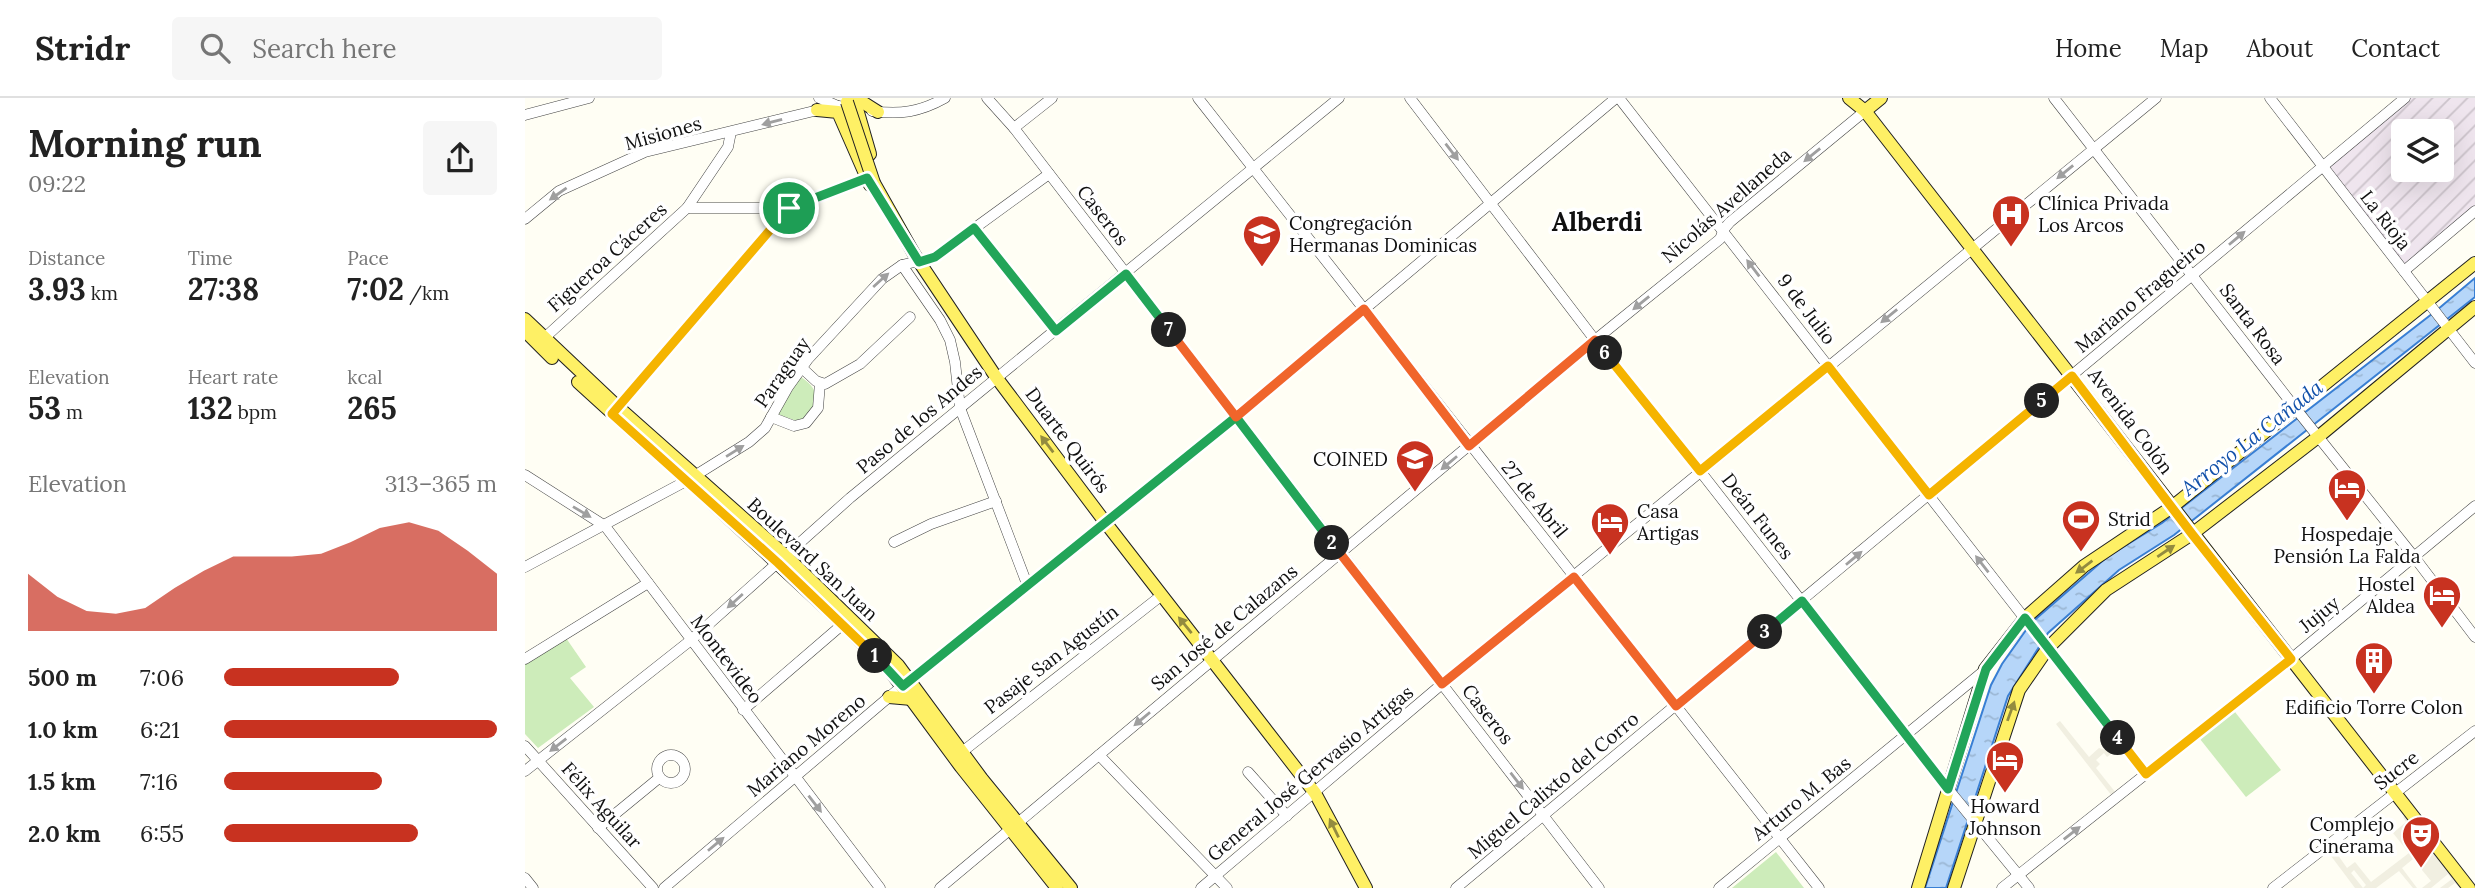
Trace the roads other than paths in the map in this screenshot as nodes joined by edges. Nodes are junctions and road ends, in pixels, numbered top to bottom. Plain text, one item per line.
1 (589, 98) edge
2 (987, 98) edge
3 (1052, 98) edge
4 (1198, 98) edge
5 (1339, 98) edge
6 (1410, 98) edge
7 (1618, 98) edge
8 (1849, 98) edge
9 (1859, 98) edge
10 (1881, 98) edge
11 (2054, 98) edge
12 (2156, 98) edge
13 (2270, 98) edge
14 (2405, 98) edge
15 (941, 99) edge
16 (564, 101) edge
17 (840, 102) edge
18 (818, 103) edge
19 (858, 108) edge
20 (1865, 111) junction
21 (879, 112) joint
22 (525, 115) edge
23 (1014, 128) junction
24 (731, 132) junction
25 (2094, 148) junction
26 (2323, 166) junction
27 (1254, 169) junction
28 (1049, 174) junction
29 (870, 180) junction
30 (1491, 202) junction
31 (687, 208) junction
32 (789, 208) junction
33 (2475, 211) edge
34 (890, 214) junction
35 (525, 219) edge
36 (974, 228) junction
37 (1724, 229) junction
38 (1972, 248) junction
39 (919, 262) junction
40 (2475, 262) edge
41 (902, 265) junction
42 (2404, 271) junction
43 (1126, 274) junction
44 (2193, 274) junction
45 (2428, 302) junction
46 (2475, 307) edge
47 (1364, 309) junction
48 (910, 317) dead end
49 (525, 318) edge
50 (2449, 328) junction
51 (525, 331) edge
52 (1056, 331) junction
53 (1595, 340) junction
54 (540, 341) junction
55 (2475, 363) edge
56 (1828, 366) junction
57 (802, 368) junction
58 (2072, 376) junction
59 (996, 377) junction
60 (820, 383) junction
61 (960, 408) junction
62 (2296, 409) junction
63 (615, 410) junction
64 (771, 417) junction
65 (1236, 417) junction
66 (2318, 437) junction
67 (1469, 446) junction
68 (1700, 471) junction
69 (525, 475) edge
70 (691, 478) junction
71 (1929, 495) junction
72 (996, 501) junction
73 (2475, 506) edge
74 (2172, 508) junction
75 (1105, 522) junction
76 (605, 526) junction
77 (2192, 534) junction
78 (894, 542) dead end
79 (1340, 553) junction
80 (2416, 558) junction
81 (782, 559) junction
82 (525, 567) edge
83 (1574, 577) junction
84 (647, 583) junction
85 (1027, 584) junction
86 (1162, 595) junction
87 (1802, 601) junction
88 (2025, 618) junction
89 (843, 624) junction
90 (2475, 638) edge
91 (691, 640) junction
92 (2048, 648) junction
93 (525, 659) edge
94 (2291, 659) junction
95 (1213, 660) junction
96 (1986, 669) junction
97 (907, 683) junction
98 (1442, 684) junction
99 (889, 697) junction
100 (912, 699) junction
101 (1676, 706) junction
102 (743, 710) junction
103 (2475, 731) edge
104 (1906, 735) junction
105 (525, 746) edge
106 (962, 752) junction
107 (1099, 755) junction
108 (538, 760) junction
109 (525, 771) edge
110 (1248, 772) dead end
111 (2146, 774) junction
112 (659, 778) dead end
113 (795, 778) junction
114 (1948, 789) junction
115 (2396, 792) junction
116 (1315, 793) junction
117 (1542, 814) junction
118 (1287, 816) junction
119 (1975, 823) junction
120 (1014, 827) junction
121 (598, 828) junction
122 (1780, 838) junction
123 (2019, 875) junction
124 (1215, 876) junction
125 (525, 878) edge
126 (1361, 886) edge
127 (533, 888) edge
128 (653, 888) edge
129 (664, 888) edge
130 (880, 888) edge
131 (940, 888) edge
132 (1057, 888) edge
133 (1071, 888) edge
134 (1201, 888) edge
135 (1227, 888) edge
136 (1456, 888) edge
137 (1599, 888) edge
138 (1719, 888) edge
139 (1819, 888) edge
140 (1918, 888) edge
141 (1954, 888) edge
142 (2002, 888) edge
143 (2029, 888) edge
144 (2273, 888) edge
145 (2469, 888) edge

1 - 16 street
2 - 23 street, Caseros
3 - 23 street
4 - 27 street, 27 de Abril
5 - 27 street, Paso de los Andes
6 -> 30 street, Deán Funes
7 - 30 street, Mariano Moreno
7 - 37 street, 9 de Julio
8 - 20 main road, Avenida Colón
9 - 20 main road, Avenida Colón
10 - 20 main road, Nicolás Avellaneda
11 - 25 street, Santa Rosa
12 - 25 street, General José Gervasio Artigas
13 - 26 street, La Rioja
14 - 26 street, Mariano Fragueiro
15 - 21 street
16 - 22 street
17 - 18 main road
17 - 19 main road
17 - 29 main road, Duarte Quirós, bridge
18 -> 24 street, Misiones
19 - 21 main road
19 - 34 main road
20 -> 37 street, Nicolás Avellaneda
20 - 38 main road, Avenida Colón
23 - 28 street, Caseros
24 - 31 street
24 -> 35 street, Misiones
25 -> 38 street, General José Gervasio Artigas
25 - 44 street, Santa Rosa
26 - 42 street, La Rioja
44 -> 26 street, Mariano Fragueiro
27 - 43 street, Paso de los Andes
27 - 47 street, 27 de Abril
28 - 36 street, Paraguay
28 - 43 street, Caseros
29 - 32 street
29 - 34 main road, Duarte Quirós
30 - 47 street, Mariano Moreno
30 - 53 street, Deán Funes
31 - 32 street, Figueroa Cáceres
31 - 54 street, Figueroa Cáceres
32 - 63 street
33 - 42 street
34 - 39 main road, Duarte Quirós
36 - 39 street, Paraguay
36 - 52 street
37 -> 53 street, Nicolás Avellaneda
56 -> 37 street, 9 de Julio
38 -> 56 street, General José Gervasio Artigas
38 - 58 main road, Avenida Colón
39 - 41 street, Paraguay
39 - 59 main road, Duarte Quirós
40 - 45 main road
57 -> 41 street, Paraguay
41 - 61 street
42 - 45 street, La Rioja
43 - 52 street, Paso de los Andes
43 - 65 street, Caseros
44 - 58 street, Mariano Fragueiro
44 - 62 street, Santa Rosa
45 - 50 street, La Rioja
45 - 62 main road
46 - 50 main road
47 - 65 street, Mariano Moreno
47 - 67 street, 27 de Abril
48 - 60 street
49 - 54 main road, Boulevard San Juan
50 - 55 street, La Rioja
50 - 66 main road
51 - 54 main road, Boulevard San Juan
52 - 59 street, Paso de los Andes
53 - 67 street, San José de Calazans
53 - 68 street, Deán Funes
54 - 63 main road, Boulevard San Juan
56 - 68 street, General José Gervasio Artigas
56 - 71 street, 9 de Julio
57 - 60 street
57 - 64 street, Paraguay
58 - 71 street, Mariano Fragueiro
58 - 74 main road, Avenida Colón
59 - 61 street, Paso de los Andes
75 -> 59 main road, Duarte Quirós
60 - 64 street
61 - 72 street
61 - 81 street, Paso de los Andes
62 - 66 street, Santa Rosa
62 - 74 main road
63 - 70 main road, Boulevard San Juan
70 -> 64 street, Paraguay
65 - 75 street, Mariano Moreno
65 - 79 street, Caseros
66 - 77 main road
66 - 80 street, Santa Rosa
67 -> 79 street, San José de Calazans
67 - 83 street, 27 de Abril
68 - 83 street, General José Gervasio Artigas
68 - 87 street, Deán Funes
69 -> 76 street, Montevideo
70 - 76 street, Paraguay
70 - 81 main road, Boulevard San Juan
87 -> 71 street, Mariano Fragueiro
88 -> 71 street, 9 de Julio
72 - 78 street
72 - 85 street
73 - 80 street, Jujuy
74 - 77 main road, Avenida Colón
74 -> 88 main road
75 - 85 street, Mariano Moreno
75 - 86 main road, Duarte Quirós
76 - 82 street, Paraguay
76 - 84 street, Montevideo
92 -> 77 main road
77 - 94 main road, Avenida Colón
79 - 95 street, San José de Calazans
79 - 98 street, Caseros
80 - 90 street, Santa Rosa
80 - 94 street, Jujuy
81 - 89 main road, Boulevard San Juan
81 -> 91 street, Paso de los Andes
81 - 97 main road, Boulevard San Juan
83 - 98 street, General José Gervasio Artigas
83 - 101 street, 27 de Abril
84 - 91 street, Montevideo
84 - 93 street
85 - 97 street, Mariano Moreno
95 -> 86 main road, Duarte Quirós
86 - 106 street, Pasaje San Agustín
87 - 101 street, Miguel Calixto del Corro
87 - 104 street, Deán Funes
88 - 92 street, 9 de Julio
88 - 96 main road
89 - 97 main road, Boulevard San Juan
89 - 102 street
91 - 102 street, Montevideo
91 -> 108 street, Paso de los Andes
92 - 111 street, 9 de Julio
119 -> 92 main road
94 - 111 street, Jujuy
94 - 115 main road, Avenida Colón
95 -> 107 street, San José de Calazans
95 - 116 main road, Duarte Quirós
96 - 104 street, Arturo M. Bas
96 - 114 main road
97 - 99 street, Mariano Moreno
97 - 100 main road, Boulevard San Juan
97 - 106 main road, Boulevard San Juan
98 - 116 street, General José Gervasio Artigas
98 -> 117 street, Caseros
99 - 100 main road
99 - 113 street, Mariano Moreno
100 - 120 main road, Boulevard San Juan
101 - 117 street, Miguel Calixto del Corro
101 - 122 street, 27 de Abril
102 - 113 street, Montevideo
103 - 115 street, Sucre
104 - 114 street, Deán Funes
104 - 122 street, Arturo M. Bas
105 - 108 street, Félix Aguilar
106 - 120 main road, Boulevard San Juan
107 - 120 street, San José de Calazans
107 - 124 street
108 - 109 street, Paso de los Andes
108 - 121 street, Félix Aguilar
110 - 118 street
123 -> 111 street, Jujuy
112 - 121 street
129 -> 113 street, Mariano Moreno
113 -> 130 street, Montevideo
114 - 119 street, Deán Funes
114 - 140 main road
115 - 144 street, Sucre
115 - 145 main road, Avenida Colón
116 - 118 street, General José Gervasio Artigas
126 -> 116 main road, Duarte Quirós
117 - 136 street, Miguel Calixto del Corro
117 - 137 street, Caseros
118 - 124 street, General José Gervasio Artigas
119 - 123 street, Deán Funes
119 - 141 main road
120 - 131 street, San José de Calazans
120 - 132 main road, Boulevard San Juan
120 - 133 main road, Boulevard San Juan
121 - 128 street, Félix Aguilar
122 - 138 street, Arturo M. Bas
122 - 139 street, 27 de Abril
123 - 142 street, Jujuy
123 - 143 street, Deán Funes
124 - 134 street, General José Gervasio Artigas
124 - 135 street
125 - 127 street

